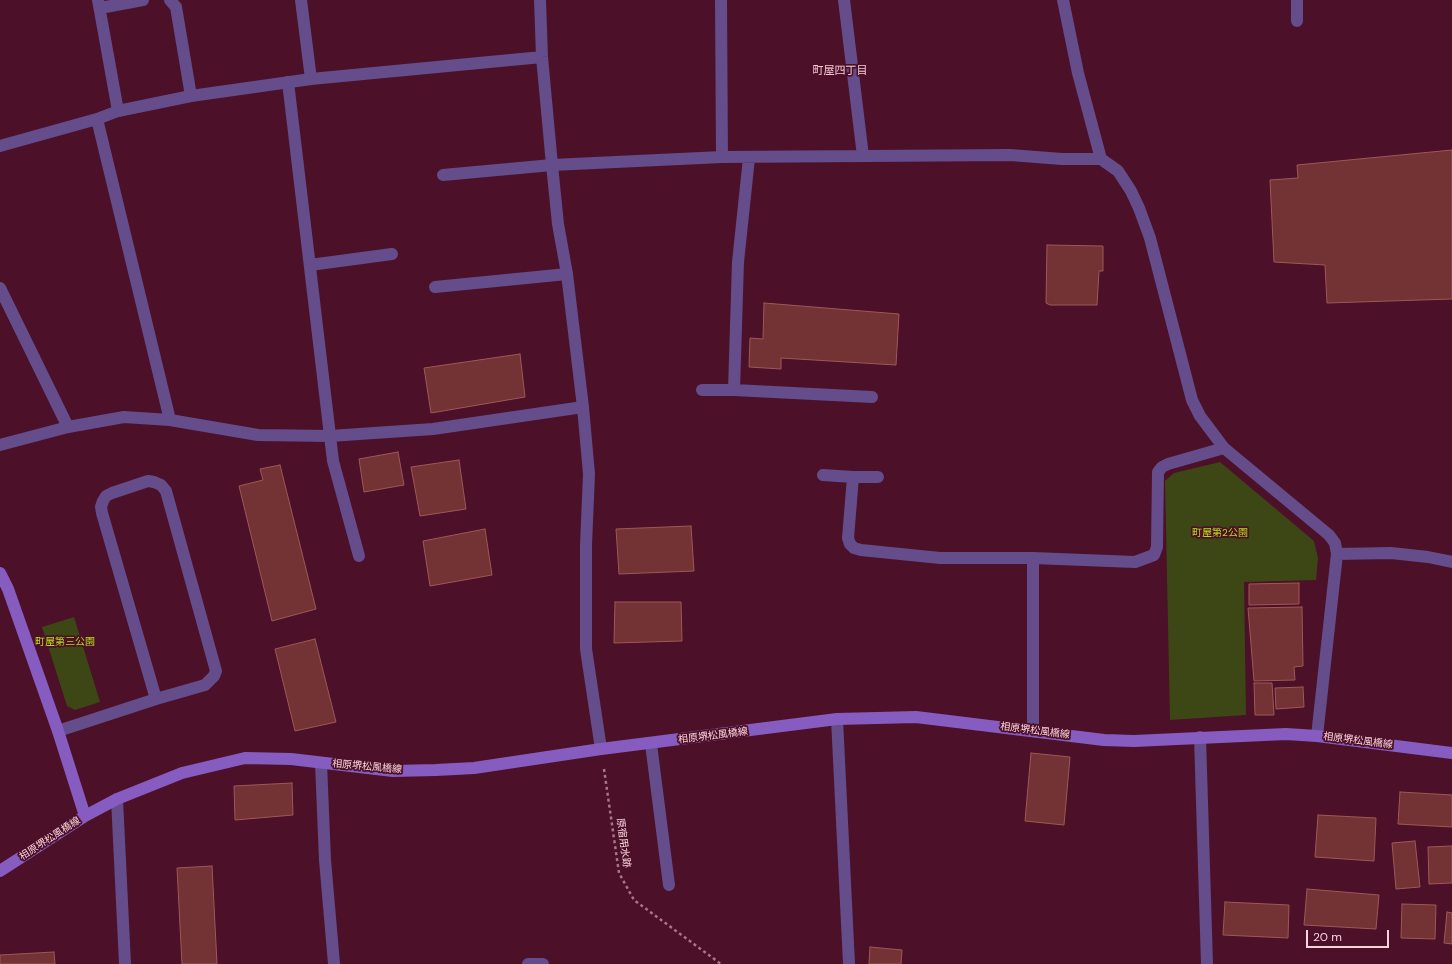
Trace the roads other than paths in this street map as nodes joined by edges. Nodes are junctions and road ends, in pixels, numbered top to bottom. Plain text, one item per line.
1 (143, 0) edge
2 (170, 0) edge
3 (301, 0) edge
4 (540, 0) edge
5 (721, 0) edge
6 (844, 0) edge
7 (1063, 0) edge
8 (1297, 0) edge
9 (99, 4) edge
10 (1297, 21) dead end
11 (542, 57) junction
12 (311, 79) junction
13 (288, 82) junction
14 (191, 96) junction
15 (118, 111) junction
16 (97, 119) junction
17 (0, 146) edge
18 (863, 156) junction
19 (722, 157) junction
20 (749, 158) junction
21 (1101, 159) junction
22 (552, 165) junction
23 (443, 174) dead end
24 (392, 254) dead end
25 (310, 265) junction
26 (567, 274) junction
27 (435, 287) dead end
28 (0, 288) edge
29 (702, 390) dead end
30 (734, 390) junction
31 (872, 397) dead end
32 (583, 407) junction
33 (170, 420) junction
34 (68, 427) junction
35 (330, 436) junction
36 (0, 445) edge
37 (1224, 448) junction
38 (823, 475) dead end
39 (853, 477) junction
40 (878, 477) dead end
41 (1336, 554) junction
42 (359, 556) dead end
43 (1033, 558) junction
44 (1452, 562) edge
45 (0, 573) edge
46 (156, 699) junction
47 (837, 719) junction
48 (58, 731) junction
49 (1033, 731) junction
50 (1317, 736) junction
51 (1200, 737) junction
52 (652, 744) junction
53 (601, 750) junction
54 (1452, 753) edge
55 (321, 763) junction
56 (117, 799) junction
57 (85, 816) junction
58 (0, 871) edge
59 (669, 885) dead end
60 (125, 964) edge
61 (334, 964) edge
62 (528, 964) edge
63 (543, 964) edge
64 (849, 964) edge
65 (1207, 964) edge

1 - 9 street
2 - 14 street
3 - 12 street
4 - 11 street
5 - 19 street
6 - 18 street
7 - 21 street
8 - 10 street
9 - 15 street
11 - 12 street
11 - 22 street
12 - 13 street
13 - 14 street
13 - 25 street
14 - 15 street
15 - 16 street
16 - 17 street
16 - 33 street
18 - 20 street
18 - 21 street
19 - 20 street
19 - 22 street
20 - 30 street
21 - 37 street
22 - 23 street
22 - 26 street
24 - 25 street
25 - 35 street
26 - 27 street
26 - 32 street
28 - 34 street
29 - 30 street
30 - 31 street
32 - 35 street
32 - 53 street
33 - 34 street
33 - 35 street
34 - 36 street
35 - 42 street
37 - 41 street
37 - 43 street
38 - 39 street
39 - 40 street
39 - 43 street
41 - 44 street
41 - 50 street
43 - 49 street
45 - 48 street
46 - 46 street
46 - 48 street
47 - 49 street, 相原堺松風橋線
47 - 52 street, 相原堺松風橋線
47 - 64 street
48 - 57 street
49 - 51 street, 相原堺松風橋線
50 - 51 street, 相原堺松風橋線
50 - 54 street, 相原堺松風橋線
51 - 65 street
52 - 53 street, 相原堺松風橋線
52 - 59 street
53 - 55 street, 相原堺松風橋線
55 - 56 street, 相原堺松風橋線
55 - 61 street
56 - 57 street, 相原堺松風橋線
56 - 60 street
57 - 58 street, 相原堺松風橋線
62 - 63 street

